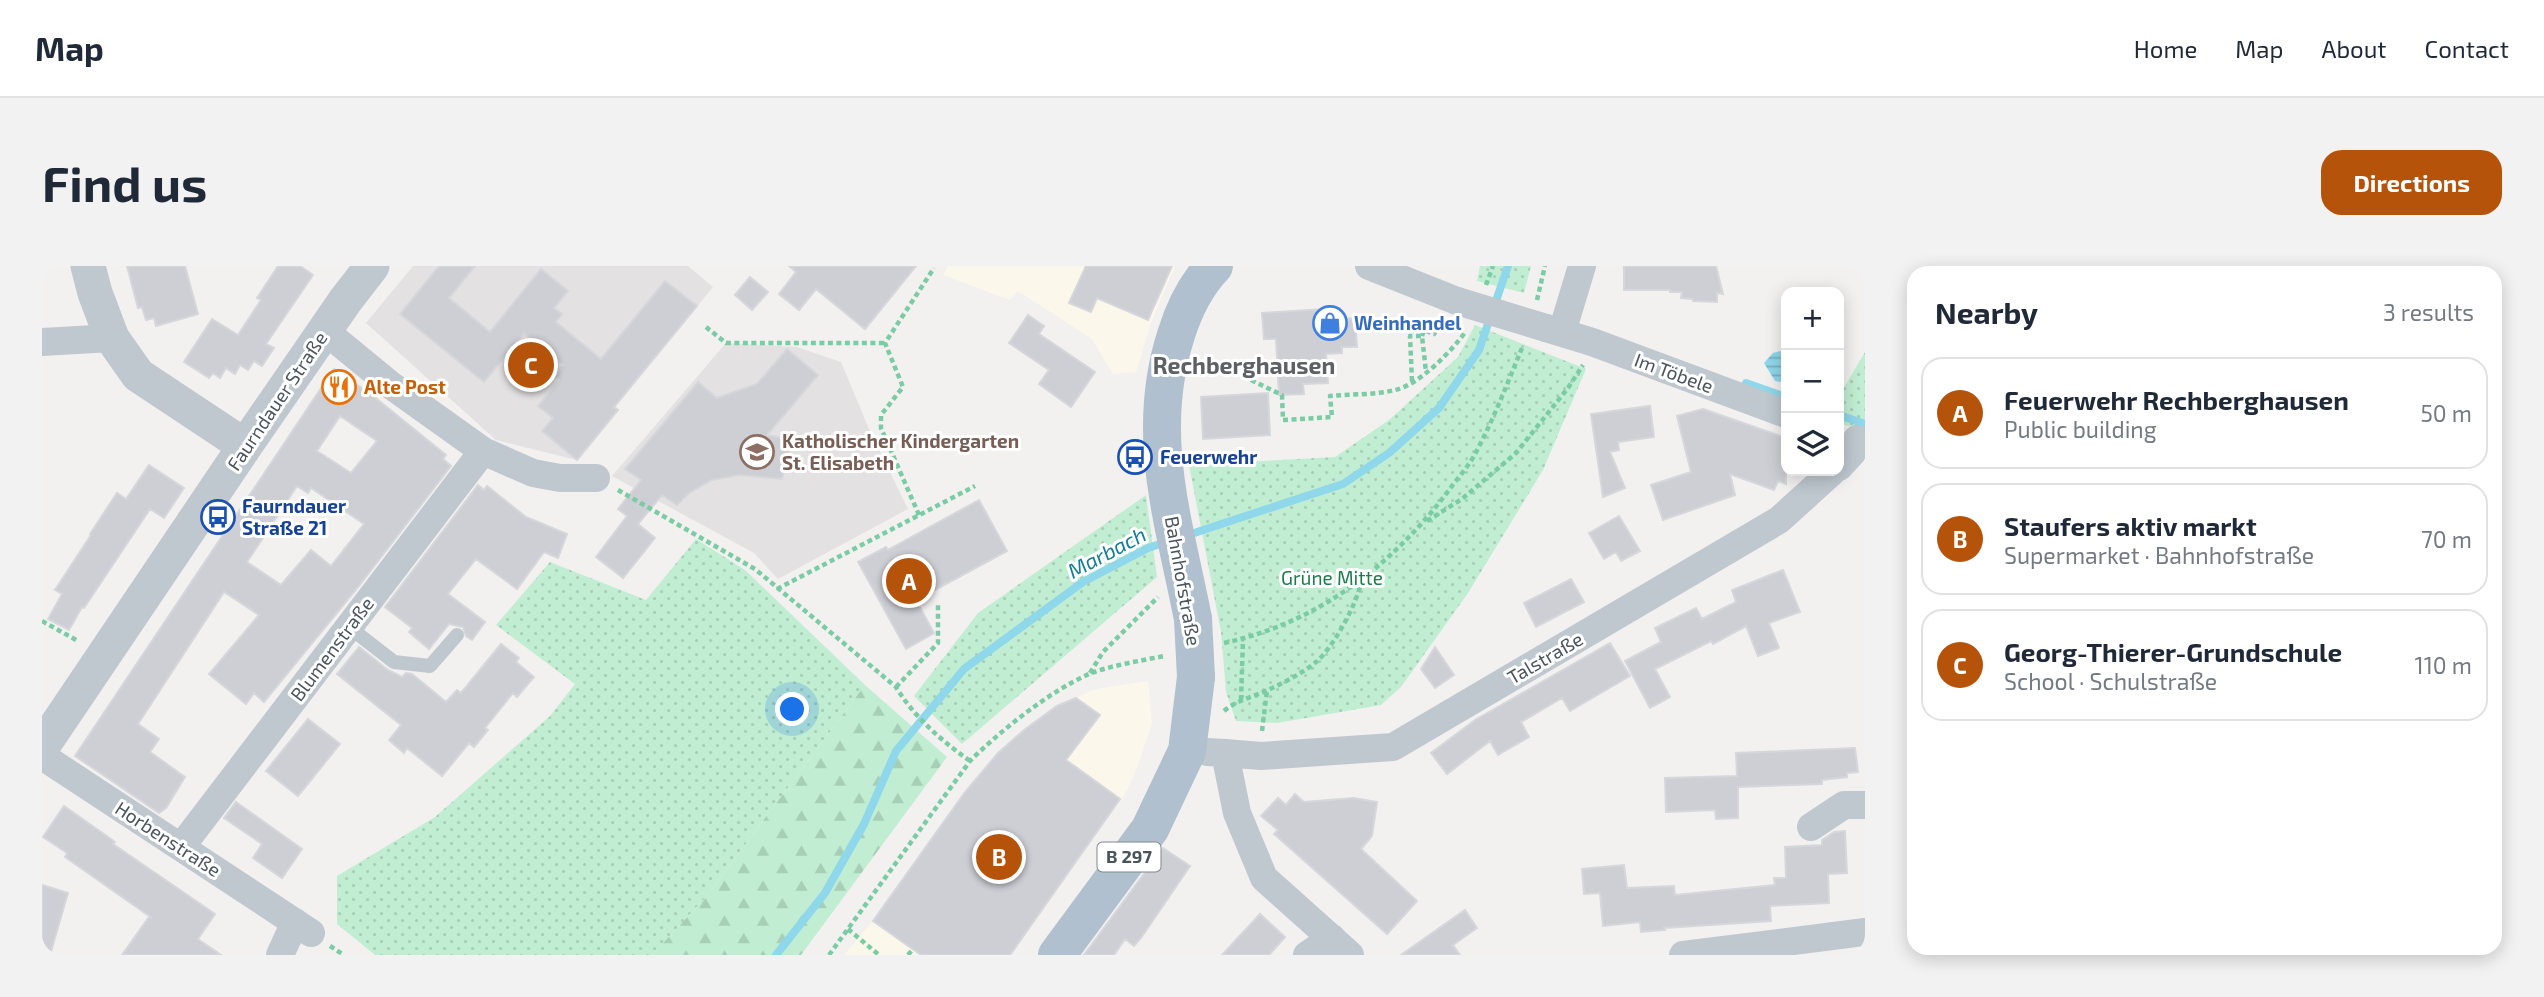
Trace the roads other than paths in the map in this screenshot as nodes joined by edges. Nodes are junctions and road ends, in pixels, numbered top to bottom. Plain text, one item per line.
1 (88, 266) edge
2 (372, 266) edge
3 (1214, 266) edge
4 (1369, 266) edge
5 (1582, 266) edge
6 (1554, 330) junction
7 (325, 331) junction
8 (112, 338) junction
9 (42, 342) edge
10 (1783, 413) edge
11 (1853, 438) edge
12 (245, 446) junction
13 (482, 451) junction
14 (1844, 462) edge
15 (1827, 476) edge
16 (596, 478) road end
17 (349, 627) junction
18 (457, 635) dead end
19 (42, 747) edge
20 (1187, 751) junction
21 (1225, 754) junction
22 (42, 756) edge
23 (1865, 805) edge
24 (1811, 827) dead end
25 (181, 847) junction
26 (1865, 932) edge
27 (1341, 946) edge
28 (280, 955) edge
29 (1057, 955) edge
30 (1307, 955) edge
31 (1682, 955) edge

1 - 8 street
2 - 7 street, Faurndauer Straße
3 - 20 main road, Bahnhofstraße / B 297
4 - 6 street, Im Töbele, bridge
5 - 6 street
6 - 10 street, Im Töbele
7 - 12 street, Faurndauer Straße
7 - 13 street
8 - 9 street
8 - 12 street
11 - 14 street
12 - 19 street, Faurndauer Straße
13 - 16 street
13 - 17 street, Blumenstraße
15 - 21 street, Talstraße
17 - 18 lane
17 - 25 street, Blumenstraße
20 - 21 street, Talstraße
20 - 29 main road, Bahnhofstraße / B 297
21 - 27 street
22 - 25 street, Horbenstraße
23 - 24 street
25 - 28 street, Horbenstraße
26 - 31 street
27 - 30 street

